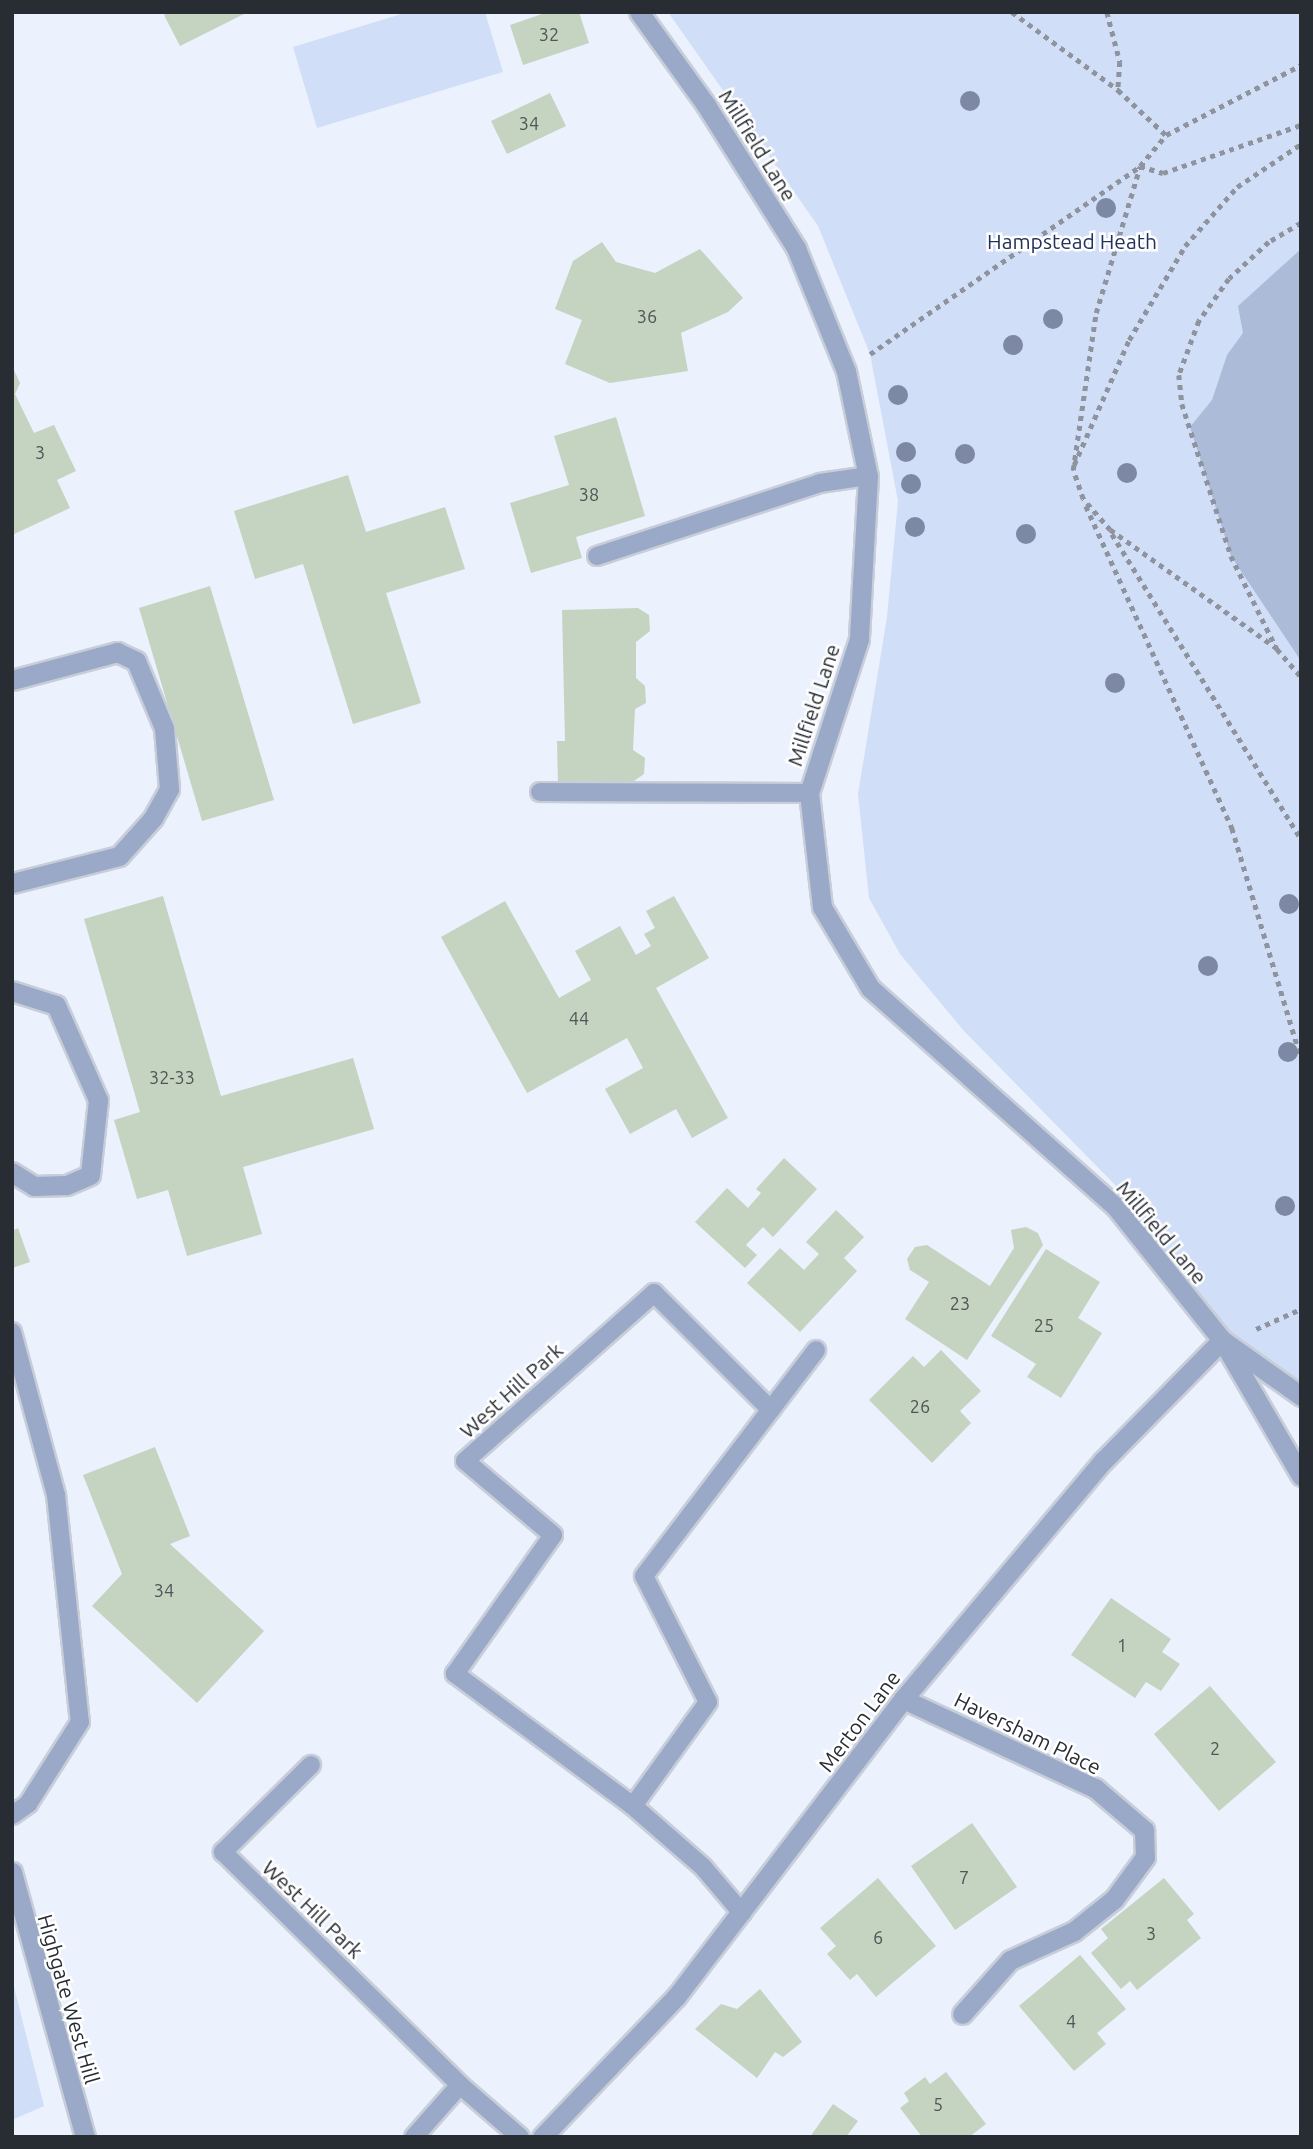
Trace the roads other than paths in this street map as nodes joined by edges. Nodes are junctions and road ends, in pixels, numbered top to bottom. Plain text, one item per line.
1 (639, 12) edge
2 (868, 476) junction
3 (597, 556) dead end
4 (12, 680) edge
5 (540, 792) dead end
6 (809, 793) junction
7 (12, 883) edge
8 (12, 991) edge
9 (12, 1172) edge
10 (12, 1332) edge
11 (1222, 1340) junction
12 (816, 1350) dead end
13 (1301, 1396) edge
14 (771, 1410) junction
15 (1301, 1476) edge
16 (903, 1699) junction
17 (311, 1765) dead end
18 (633, 1806) junction
19 (12, 1815) edge
20 (12, 1872) edge
21 (742, 1913) junction
22 (962, 2014) dead end
23 (460, 2085) junction
24 (85, 2137) edge
25 (414, 2137) edge
26 (520, 2137) edge
27 (542, 2137) edge

1 - 2 street, Millfield Lane
2 - 3 lane
2 - 6 street, Millfield Lane
4 - 7 street
5 - 6 lane
6 - 11 street, Millfield Lane
8 - 9 street
10 - 19 lane
11 - 13 street, Millfield Lane
11 - 15 street
11 - 16 street, Merton Lane
12 - 14 lane
14 - 18 lane
14 - 18 lane, West Hill Park
16 - 21 street, Merton Lane
16 - 22 street, Haversham Place
17 - 23 lane, West Hill Park
18 - 21 lane, West Hill Park
20 - 24 street, Highgate West Hill
21 - 27 street, Merton Lane
23 - 25 lane
23 - 26 lane, West Hill Park

